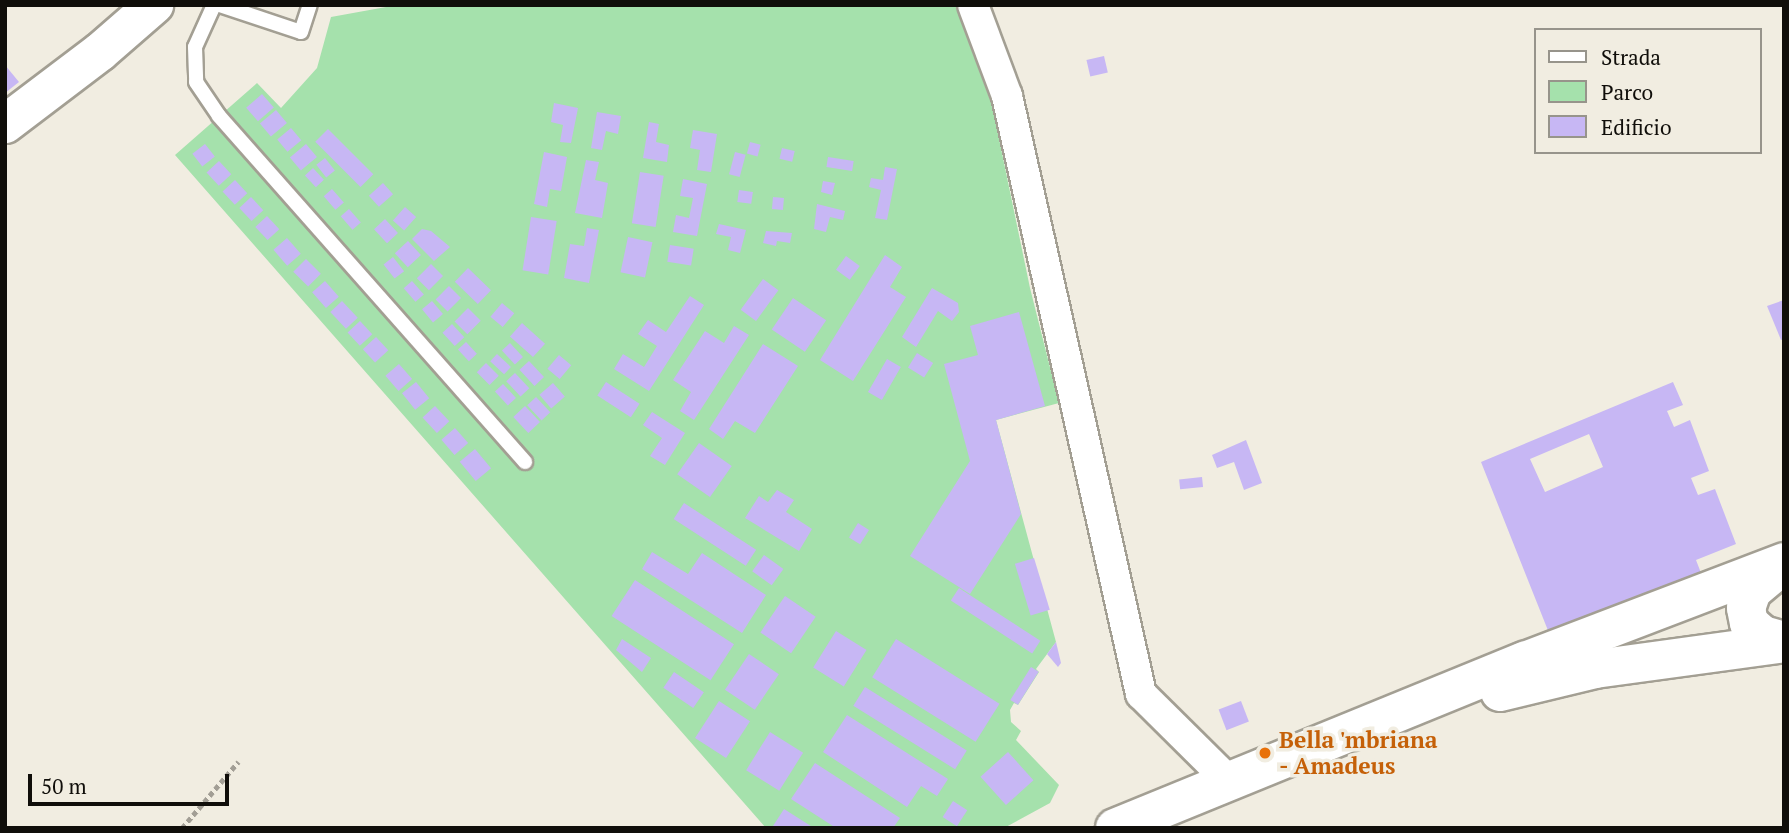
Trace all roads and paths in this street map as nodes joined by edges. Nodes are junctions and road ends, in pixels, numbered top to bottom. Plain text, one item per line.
1 (155, 5) edge
2 (214, 5) edge
3 (220, 5) edge
4 (310, 5) edge
5 (973, 5) edge
6 (5, 124) edge
7 (524, 462) dead end
8 (1784, 563) edge
9 (1784, 642) edge
10 (1386, 720) junction
11 (238, 762) dead end
12 (1230, 782) junction
13 (182, 828) edge
14 (1115, 828) edge

1 - 6 main road
2 - 7 lane
3 - 4 lane
5 - 12 street
8 - 9 main road
8 - 10 main road
9 - 10 main road
10 - 12 main road
11 - 13 path
12 - 14 main road

